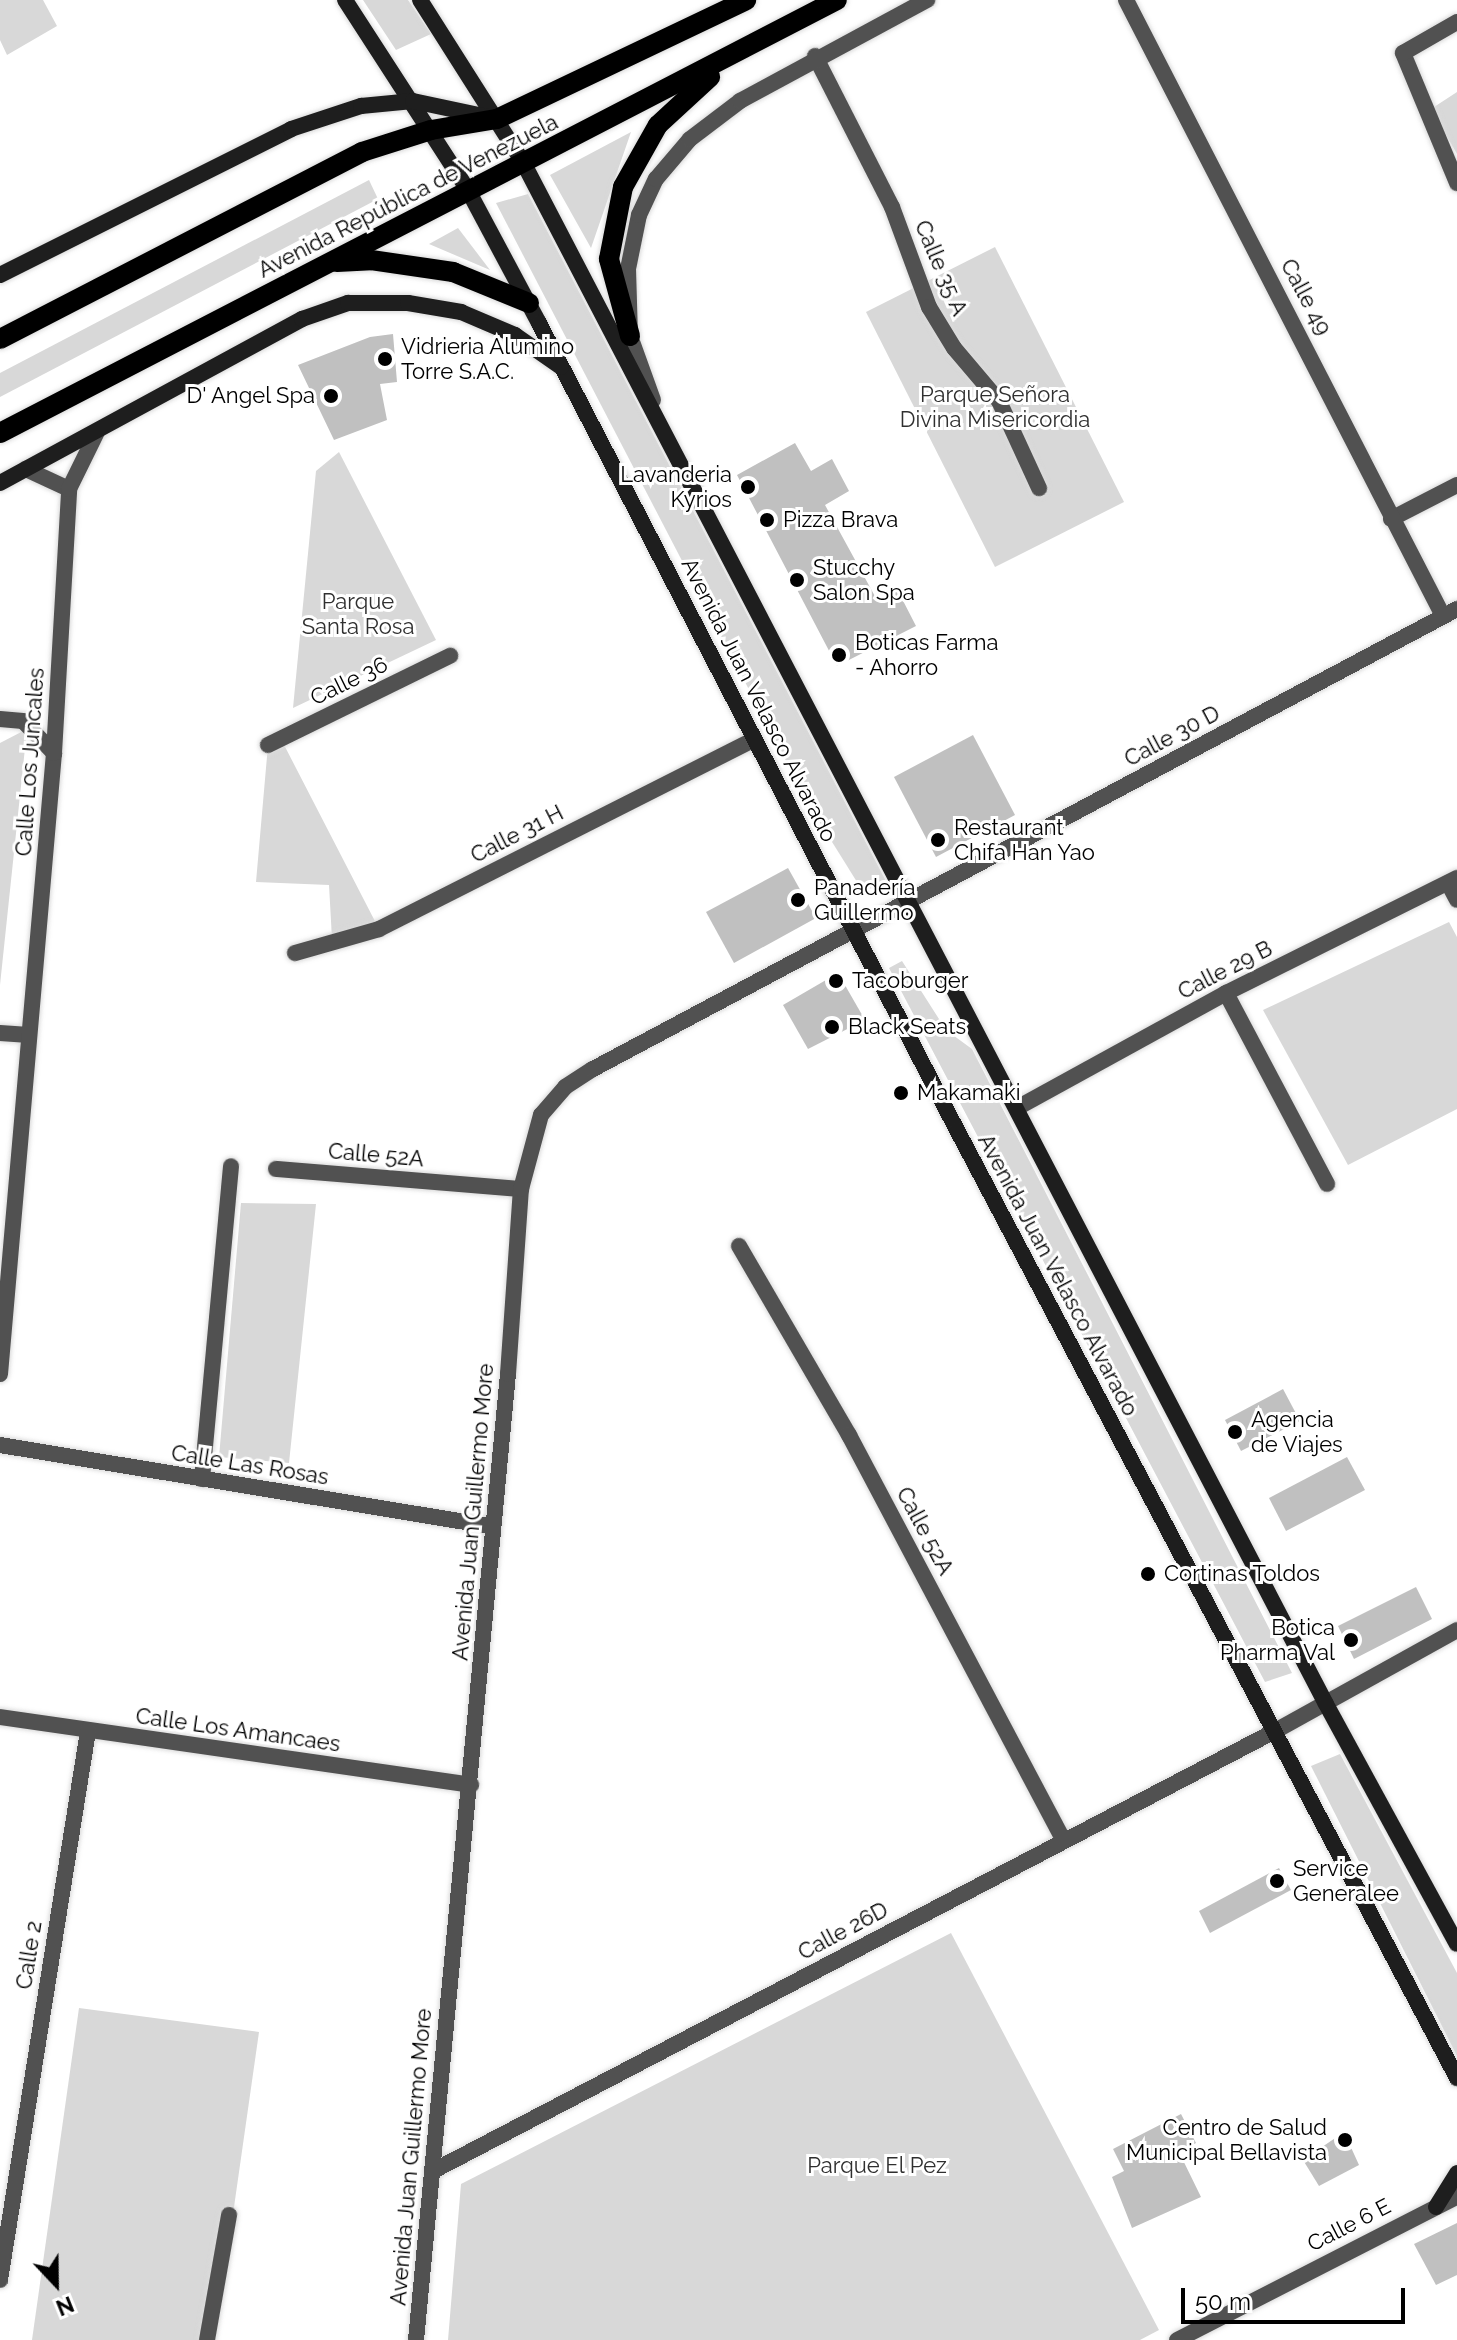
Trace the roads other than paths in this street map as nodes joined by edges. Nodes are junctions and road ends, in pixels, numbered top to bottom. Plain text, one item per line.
1 (345, 0) edge
2 (420, 0) edge
3 (746, 0) edge
4 (837, 0) edge
5 (927, 0) edge
6 (1126, 0) edge
7 (1457, 22) edge
8 (744, 50) junction
9 (815, 56) junction
10 (413, 101) junction
11 (497, 119) junction
12 (431, 130) junction
13 (524, 164) junction
14 (1457, 183) edge
15 (469, 192) junction
16 (329, 262) junction
17 (0, 275) edge
18 (529, 303) junction
19 (630, 336) junction
20 (0, 339) edge
21 (563, 368) junction
22 (662, 424) junction
23 (97, 432) junction
24 (0, 433) edge
25 (26, 469) junction
26 (0, 483) edge
27 (1457, 485) edge
28 (1039, 488) dead end
29 (69, 489) junction
30 (1391, 519) junction
31 (1450, 612) edge
32 (450, 656) dead end
33 (0, 719) edge
34 (753, 740) junction
35 (268, 745) dead end
36 (54, 753) junction
37 (1452, 880) edge
38 (1457, 900) edge
39 (908, 903) junction
40 (855, 931) junction
41 (295, 953) dead end
42 (1226, 993) junction
43 (0, 1033) edge
44 (29, 1035) junction
45 (1017, 1108) junction
46 (231, 1166) dead end
47 (276, 1169) dead end
48 (1327, 1184) dead end
49 (521, 1189) junction
50 (739, 1246) dead end
51 (0, 1374) edge
52 (0, 1445) edge
53 (202, 1479) junction
54 (493, 1527) junction
55 (1457, 1630) edge
56 (1326, 1704) junction
57 (0, 1717) edge
58 (88, 1731) junction
59 (1275, 1731) junction
60 (471, 1785) junction
61 (1064, 1841) junction
62 (1457, 1944) edge
63 (1457, 2078) edge
64 (433, 2171) junction
65 (1457, 2173) edge
66 (1457, 2197) edge
67 (1436, 2207) junction
68 (229, 2215) dead end
69 (0, 2280) edge
70 (207, 2340) edge
71 (416, 2340) edge
72 (1177, 2340) edge

1 - 10 main road, Avenida Juan Velasco Alvarado
2 - 11 main road, Avenida Juan Velasco Alvarado
3 - 11 main road, Avenida República de Venezuela
4 - 8 main road, Avenida República de Venezuela
5 - 9 street
6 - 30 street, Calle 49
7 - 14 street
8 - 13 main road, Avenida República de Venezuela
8 - 19 main road
9 - 19 street
9 - 28 street, Calle 35 A
10 - 11 main road
10 - 12 main road, Avenida Juan Velasco Alvarado
10 - 17 main road
11 - 12 main road, Avenida República de Venezuela
11 - 13 main road, Avenida Juan Velasco Alvarado
12 - 15 main road, Avenida Juan Velasco Alvarado
12 - 20 main road, Avenida República de Venezuela
13 - 15 main road, Avenida República de Venezuela
13 - 22 main road, Avenida Juan Velasco Alvarado
15 - 16 main road, Avenida República de Venezuela
15 - 18 main road, Avenida Juan Velasco Alvarado
16 - 18 main road
16 - 24 main road, Avenida República de Venezuela
18 - 21 main road, Avenida Juan Velasco Alvarado
19 - 22 street
21 - 23 main road
21 - 34 main road, Avenida Juan Velasco Alvarado
22 - 39 main road, Avenida Juan Velasco Alvarado
23 - 25 main road
23 - 29 street, Calle Los Juncales
25 - 26 main road
25 - 29 street
27 - 30 street
29 - 36 street, Calle Los Juncales
30 - 31 street, Calle 49
31 - 39 street, Calle 30 D
32 - 35 street, Calle 36
33 - 36 street
34 - 40 main road, Avenida Juan Velasco Alvarado
34 - 41 street, Calle 31 H
36 - 44 street, Calle Los Juncales
37 - 38 street
37 - 42 street, Calle 29 B
39 - 40 street, Avenida Juan Guillermo More
39 - 45 main road, Avenida Juan Velasco Alvarado
40 - 49 street, Avenida Juan Guillermo More
40 - 59 main road, Avenida Juan Velasco Alvarado
42 - 45 street, Calle 29 B
42 - 48 street
43 - 44 street
44 - 51 street, Calle Los Juncales
45 - 56 main road, Avenida Juan Velasco Alvarado
46 - 53 street
47 - 49 street, Calle 52A
49 - 54 street, Avenida Juan Guillermo More
50 - 61 street, Calle 52A
52 - 53 street, Calle Las Rosas
53 - 54 street, Calle Las Rosas
54 - 60 street, Avenida Juan Guillermo More
55 - 56 street, Calle 26D
56 - 59 street, Calle 26D
56 - 62 main road, Avenida Juan Velasco Alvarado
57 - 58 street, Calle Los Amancaes
58 - 60 street, Calle Los Amancaes
58 - 69 street, Calle 2
59 - 61 street, Calle 26D
59 - 63 main road, Avenida Juan Velasco Alvarado
60 - 64 street, Avenida Juan Guillermo More
61 - 64 street, Calle 26D
64 - 71 street, Avenida Juan Guillermo More
65 - 67 main road
66 - 67 street, Calle 6 E
67 - 72 street, Calle 6 E
68 - 70 street

